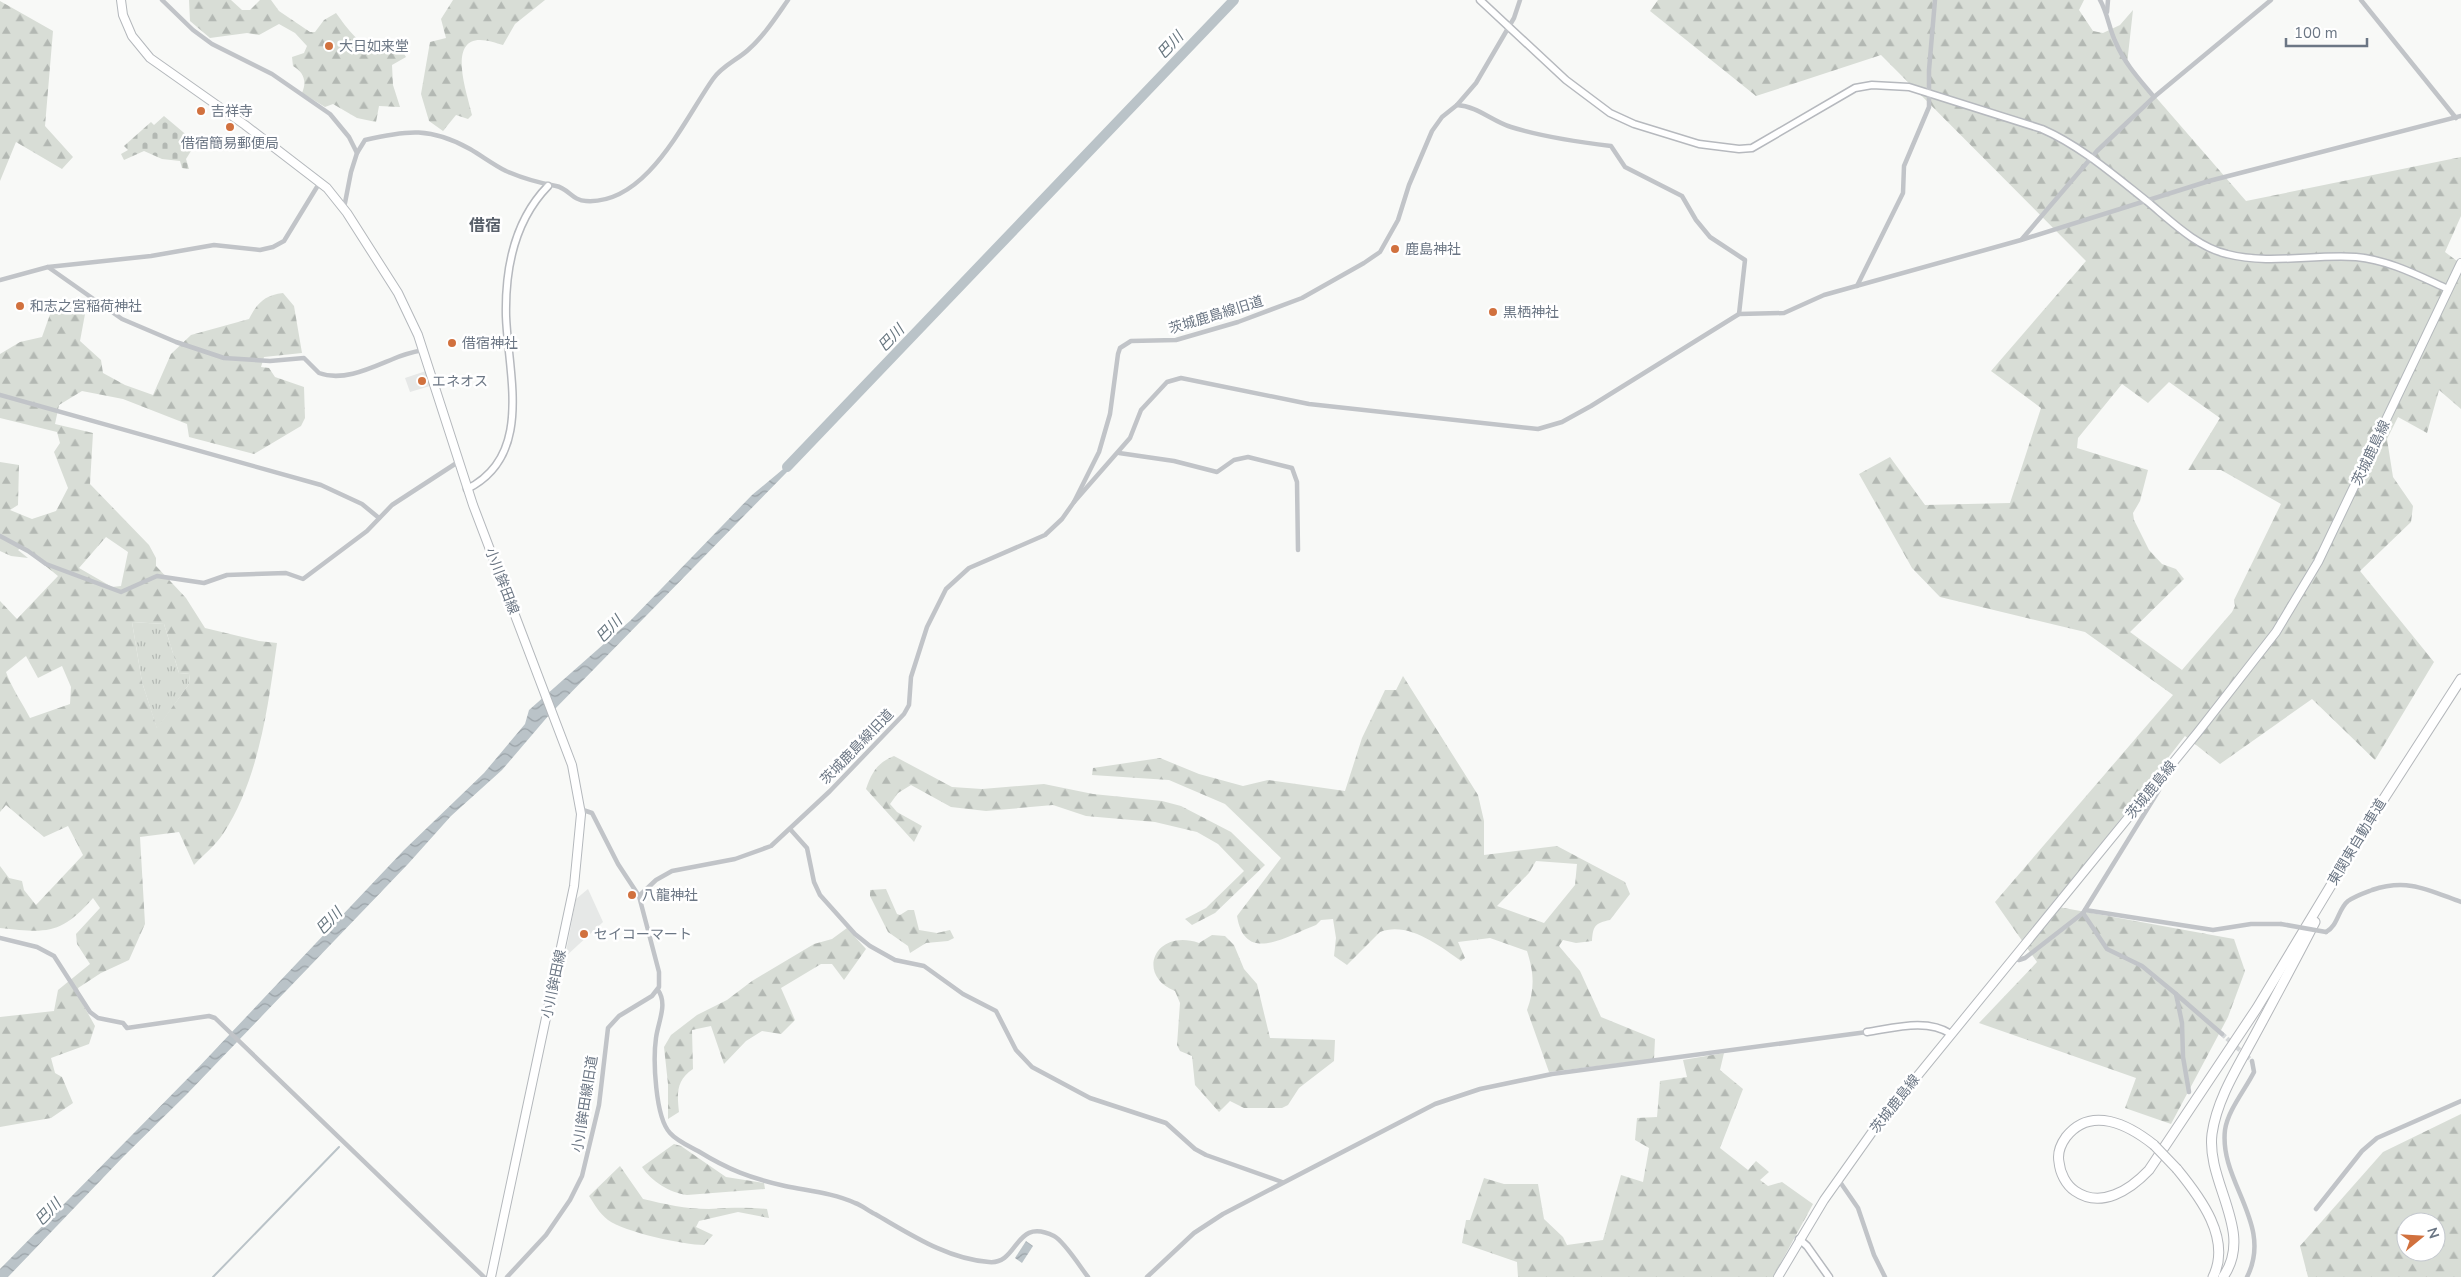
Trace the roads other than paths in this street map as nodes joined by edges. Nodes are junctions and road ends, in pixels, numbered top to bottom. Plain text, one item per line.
1 (121, 0) edge
2 (162, 0) edge
3 (788, 0) edge
4 (1480, 0) edge
5 (1520, 0) edge
6 (1935, 0) edge
7 (2100, 0) edge
8 (2108, 0) edge
9 (2271, 0) edge
10 (2361, 0) edge
11 (2107, 12) junction
12 (1508, 27) junction
13 (1930, 93) junction
14 (2154, 97) junction
15 (1457, 105) junction
16 (2459, 117) edge
17 (357, 153) junction
18 (2090, 158) junction
19 (320, 182) junction
20 (548, 186) junction
21 (2146, 200) junction
22 (344, 208) junction
23 (2021, 240) junction
24 (2461, 263) edge
25 (48, 267) junction
26 (0, 280) edge
27 (1857, 286) junction
28 (2448, 289) junction
29 (1739, 314) junction
30 (423, 350) junction
31 (0, 395) edge
32 (1119, 453) junction
33 (458, 462) junction
34 (467, 489) junction
35 (1074, 502) junction
36 (379, 518) junction
37 (0, 536) edge
38 (1298, 550) dead end
39 (2461, 679) edge
40 (2461, 688) edge
41 (2157, 783) junction
42 (580, 809) junction
43 (790, 829) junction
44 (639, 896) junction
45 (2461, 902) edge
46 (2084, 911) junction
47 (0, 938) edge
48 (2014, 958) junction
49 (658, 990) junction
50 (2176, 994) junction
51 (1867, 1032) joint
52 (1951, 1034) junction
53 (2222, 1034) tunnel mouth
54 (2252, 1061) dead end
55 (2189, 1092) dead end
56 (2461, 1101) edge
57 (1838, 1179) junction
58 (1282, 1182) junction
59 (2316, 1209) dead end
60 (1799, 1240) junction
61 (484, 1277) edge
62 (492, 1277) edge
63 (507, 1277) edge
64 (1088, 1277) edge
65 (1147, 1277) edge
66 (1778, 1277) edge
67 (1829, 1277) edge
68 (1885, 1277) edge
69 (2213, 1277) edge
70 (2223, 1277) edge
71 (2247, 1277) edge

1 - 19 main road, 小川鉾田線
2 - 17 street
3 - 20 street
4 - 12 street
5 - 12 street, 茨城鹿島線旧道
6 - 13 street
7 - 11 street
8 - 11 street
9 - 14 street
10 - 16 street
11 - 14 street
12 - 13 street
12 - 15 street, 茨城鹿島線旧道
13 - 18 street
13 - 27 street
14 - 18 street
15 - 29 street
15 - 35 street, 茨城鹿島線旧道
16 - 21 street
17 - 20 street
17 - 22 street
18 - 21 street
18 - 23 street
19 - 22 main road, 小川鉾田線
19 - 25 street
20 - 34 street
21 - 23 street
21 - 28 street
22 - 30 main road, 小川鉾田線
23 - 27 street
24 - 28 main road, 茨城鹿島線
25 - 26 street
25 - 30 street
27 - 29 street
28 - 41 main road, 茨城鹿島線
29 - 32 street
30 - 33 main road, 小川鉾田線
31 - 36 street
32 - 35 street
32 - 38 street
33 - 34 main road, 小川鉾田線
33 - 36 street
34 - 42 main road, 小川鉾田線
35 - 43 street, 茨城鹿島線旧道
36 - 37 street
39 - 69 highway, 東関東自動車道, bridge
40 - 70 highway, 東関東自動車道
41 - 46 street
41 - 48 main road, 茨城鹿島線
42 - 44 street
42 - 62 main road, 小川鉾田線
43 - 44 street, 茨城鹿島線旧道
43 - 58 street
44 - 49 street
45 - 46 street, bridge
46 - 48 street
46 - 50 street
47 - 61 street
48 - 52 main road, 茨城鹿島線
49 - 63 street, 小川鉾田線旧道
49 - 64 street
50 - 53 street
50 - 55 street
51 - 52 street
51 - 58 street
52 - 57 main road, 茨城鹿島線
54 - 71 street
56 - 59 street
57 - 60 main road, 茨城鹿島線
57 - 68 street
58 - 65 street
60 - 66 main road, 茨城鹿島線
60 - 67 street

